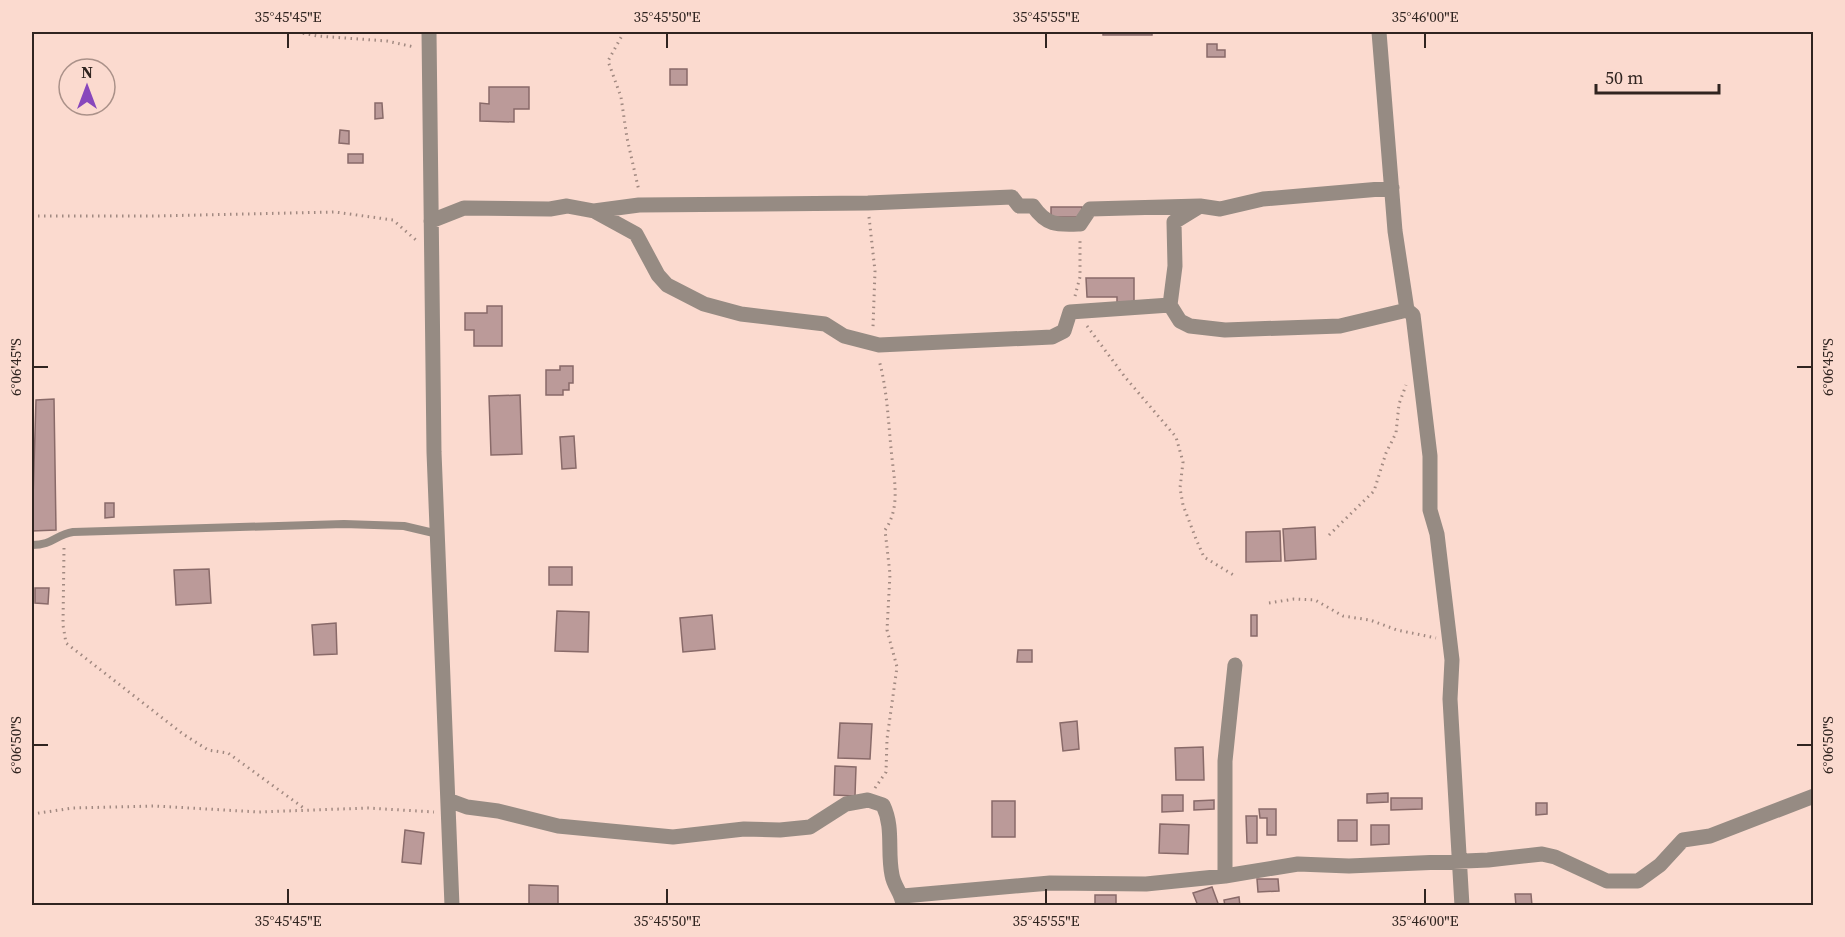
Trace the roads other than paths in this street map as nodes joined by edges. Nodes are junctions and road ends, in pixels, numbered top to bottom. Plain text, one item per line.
1 (429, 32) edge
2 (1379, 32) edge
3 (1392, 188) junction
4 (1200, 207) junction
5 (594, 211) junction
6 (431, 221) junction
7 (1170, 304) junction
8 (1407, 310) junction
9 (438, 534) junction
10 (32, 545) edge
11 (1235, 665) dead end
12 (1814, 796) edge
13 (448, 807) junction
14 (1459, 860) junction
15 (1225, 876) junction
16 (903, 901) edge
17 (452, 906) edge
18 (1462, 906) edge

1 - 6 street
2 - 3 street
3 - 4 street
3 - 8 street
4 - 5 street
4 - 7 street
5 - 6 street
5 - 7 street
6 - 9 street
7 - 8 street
8 - 14 street
9 - 10 lane
9 - 13 street
11 - 15 street
12 - 14 street
13 - 16 street
13 - 17 street
14 - 15 street
14 - 18 street
15 - 16 street

